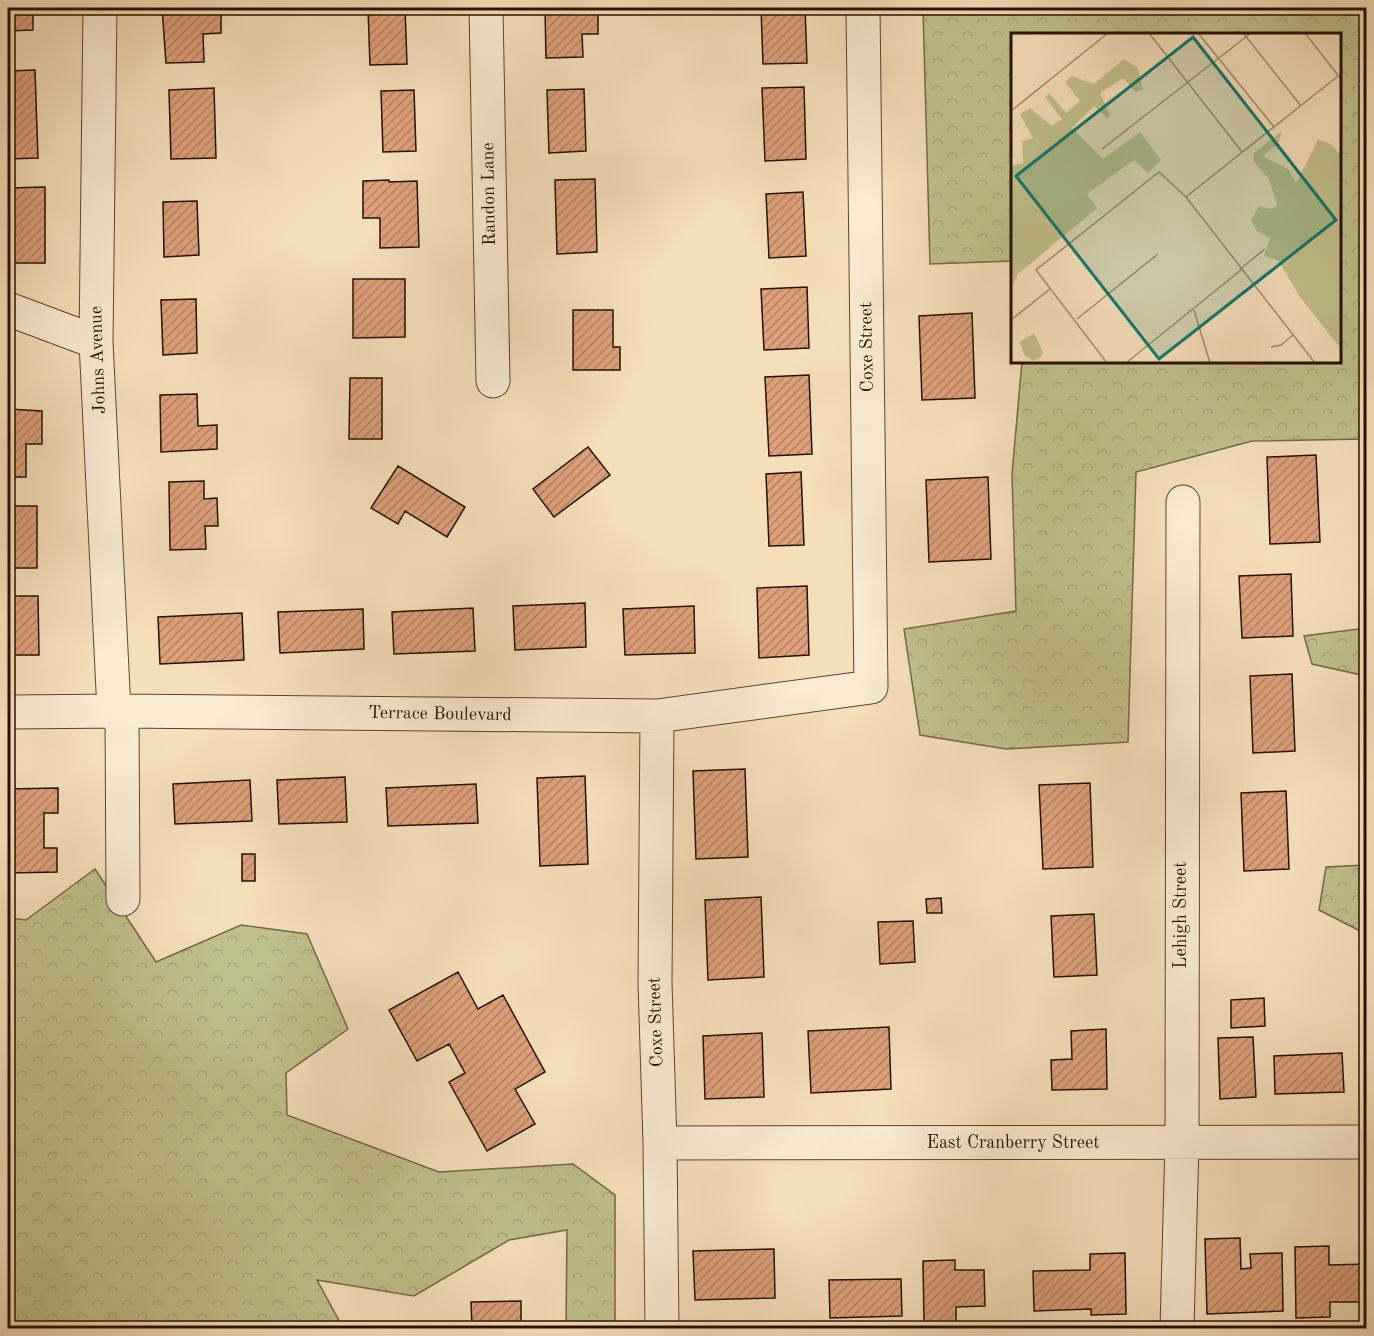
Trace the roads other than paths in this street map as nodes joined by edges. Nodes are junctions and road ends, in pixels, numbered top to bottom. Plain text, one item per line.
1 (100, 8) edge
2 (486, 8) edge
3 (863, 8) edge
4 (8, 309) edge
5 (96, 342) junction
6 (493, 381) dead end
7 (1183, 502) dead end
8 (871, 687) joint
9 (118, 711) junction
10 (8, 712) edge
11 (657, 716) junction
12 (123, 899) dead end
13 (1366, 1142) edge
14 (660, 1143) junction
15 (1182, 1143) junction
16 (662, 1329) edge
17 (1178, 1329) edge

1 - 5 street, Johns Avenue
2 - 6 street, Randon Lane
3 - 8 street, Coxe Street
4 - 5 street
5 - 9 street, Johns Avenue
7 - 15 street, Lehigh Street
8 - 11 street, Terrace Boulevard
9 - 10 street, Terrace Boulevard
9 - 11 street, Terrace Boulevard
9 - 12 street, Johns Avenue
11 - 14 street, Coxe Street
13 - 15 street, East Cranberry Street
14 - 15 street, East Cranberry Street
14 - 16 street, Coxe Street
15 - 17 street, Lehigh Street

